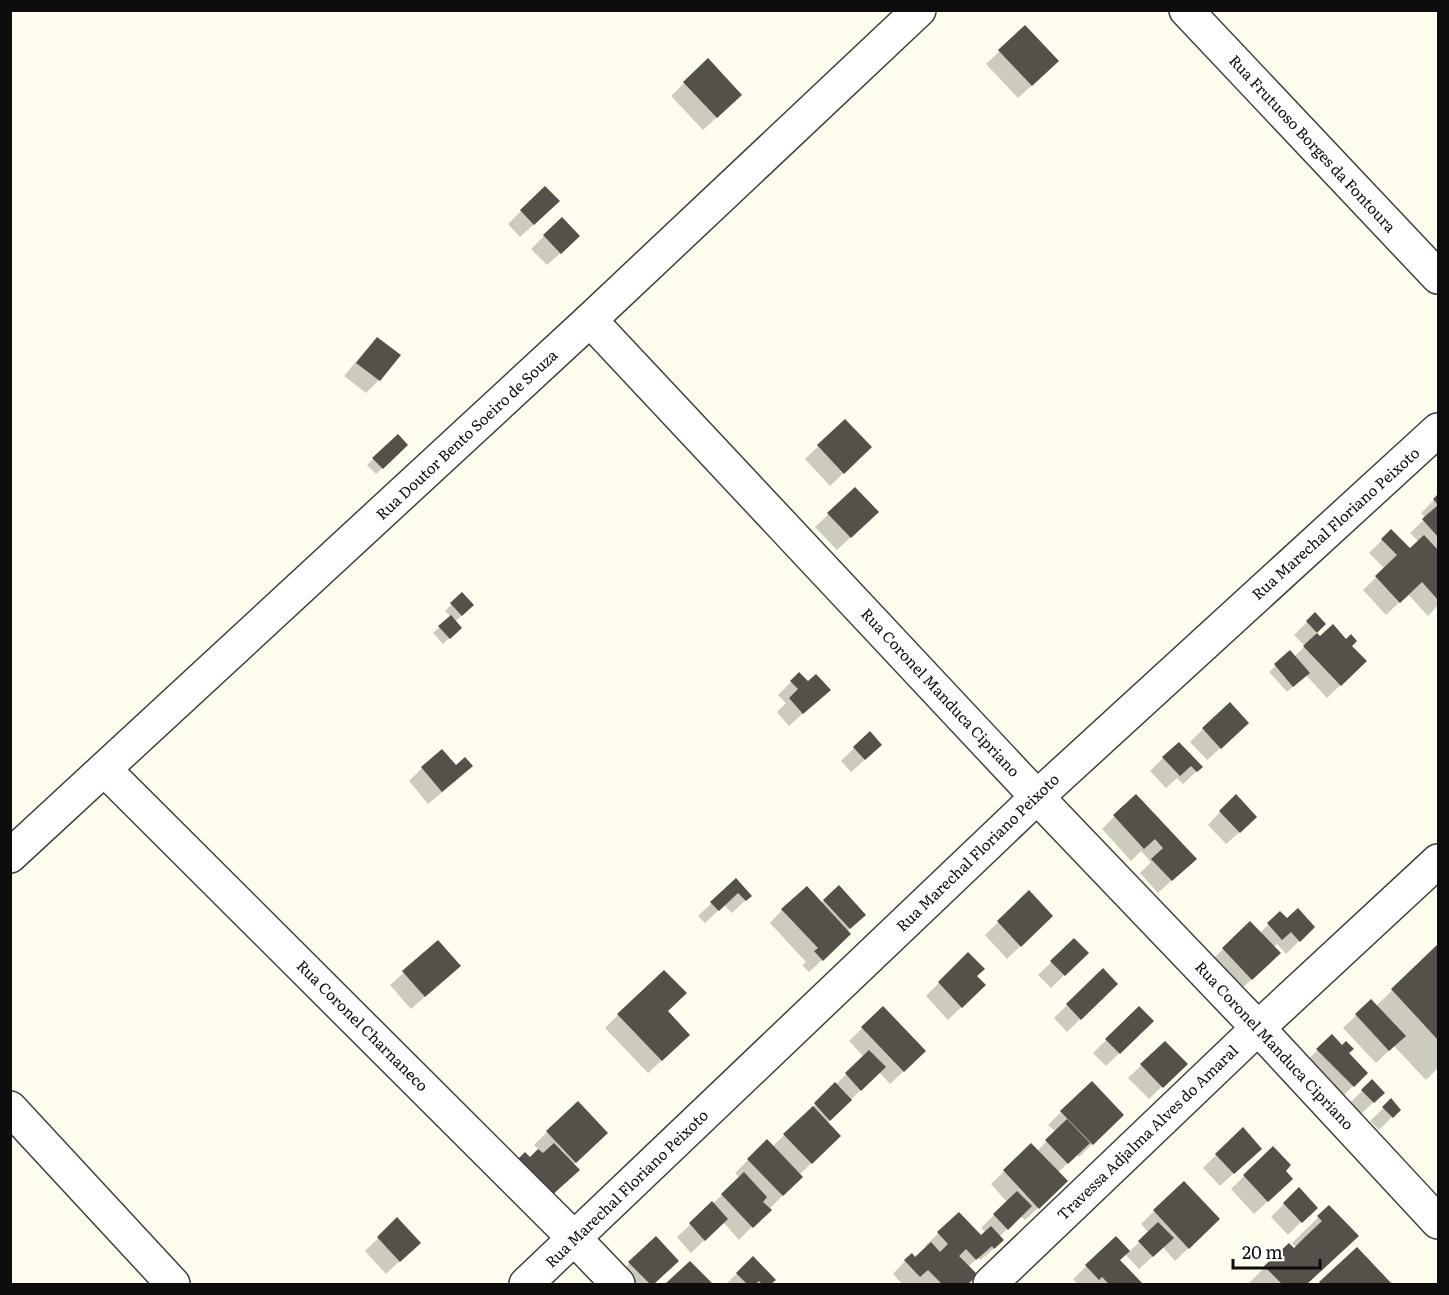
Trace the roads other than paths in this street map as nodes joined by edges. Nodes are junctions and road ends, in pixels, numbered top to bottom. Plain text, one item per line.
1 (920, 10) edge
2 (1186, 10) edge
3 (1438, 277) edge
4 (590, 320) junction
5 (1438, 430) edge
6 (105, 770) junction
7 (1037, 797) junction
8 (10, 856) edge
9 (1438, 861) edge
10 (1258, 1028) junction
11 (10, 1108) edge
12 (1438, 1222) edge
13 (575, 1239) junction
14 (173, 1284) edge
15 (526, 1284) edge
16 (618, 1284) edge
17 (990, 1284) edge

1 - 4 street, Rua Doutor Bento Soeiro de Souza
2 - 3 street, Rua Frutuoso Borges da Fontoura
4 - 6 street, Rua Doutor Bento Soeiro de Souza
4 - 7 street, Rua Coronel Manduca Cipriano
5 - 7 street, Rua Marechal Floriano Peixoto
6 - 8 street, Rua Doutor Bento Soeiro de Souza
6 - 13 street, Rua Coronel Charnaneco
7 - 10 street, Rua Coronel Manduca Cipriano
7 - 13 street, Rua Marechal Floriano Peixoto
9 - 10 street, Travessa Adjalma Alves do Amaral
10 - 12 street, Rua Coronel Manduca Cipriano
10 - 17 street, Travessa Adjalma Alves do Amaral
11 - 14 street
13 - 15 street, Rua Marechal Floriano Peixoto
13 - 16 street, Rua Coronel Charnaneco

